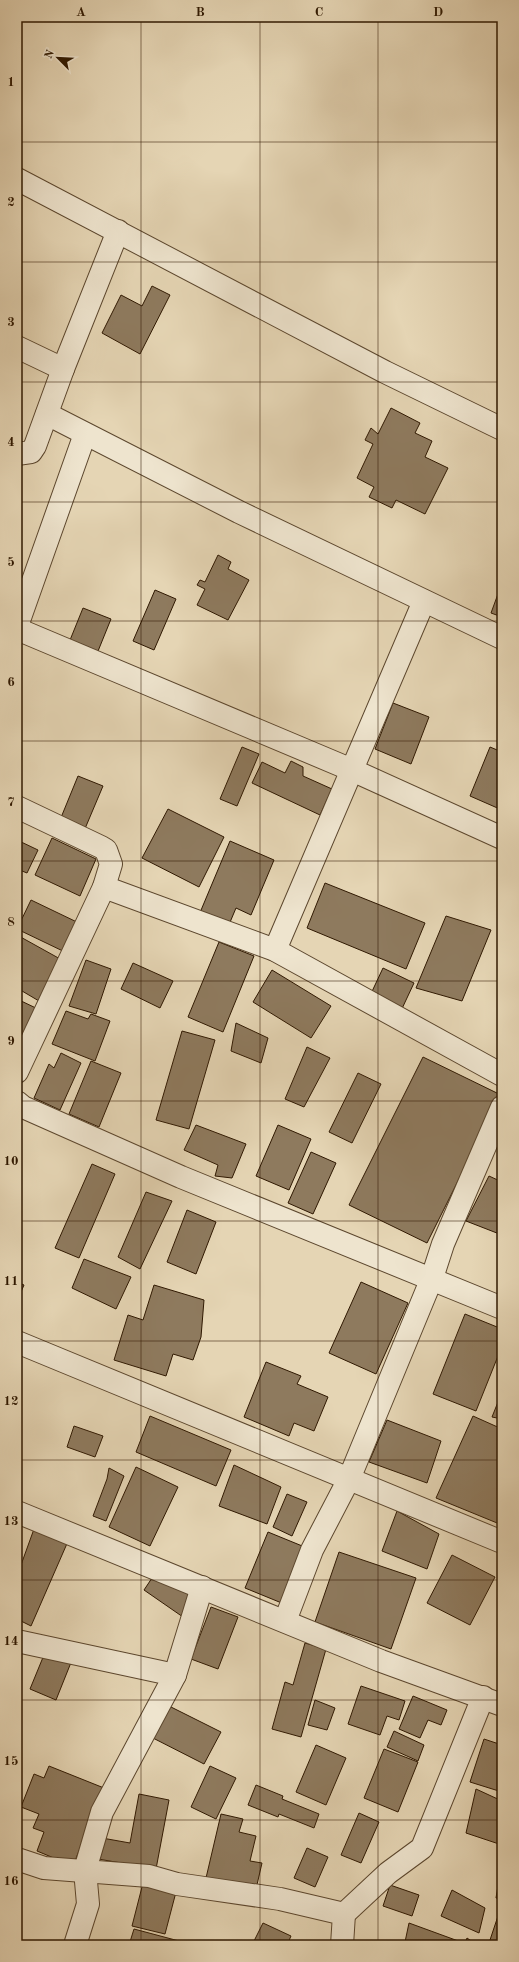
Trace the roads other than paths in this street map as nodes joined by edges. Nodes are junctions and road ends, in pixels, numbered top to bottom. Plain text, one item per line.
1 (17, 178) edge
2 (118, 231) junction
3 (17, 347) edge
4 (63, 370) junction
5 (47, 414) junction
6 (502, 429) edge
7 (85, 434) junction
8 (17, 454) edge
9 (424, 601) junction
10 (17, 627) edge
11 (502, 638) edge
12 (352, 770) junction
13 (17, 807) edge
14 (502, 838) edge
15 (104, 887) junction
16 (275, 950) junction
17 (17, 1072) edge
18 (502, 1075) edge
19 (17, 1102) edge
20 (502, 1107) edge
21 (432, 1278) junction
22 (502, 1308) edge
23 (17, 1342) edge
24 (349, 1479) junction
25 (17, 1512) edge
26 (502, 1542) edge
27 (202, 1587) junction
28 (285, 1621) junction
29 (18, 1642) edge
30 (175, 1675) junction
31 (493, 1701) edge
32 (17, 1858) edge
33 (85, 1870) junction
34 (344, 1914) junction
35 (75, 1945) edge
36 (342, 1945) edge

1 - 2 street
2 - 4 street
2 - 6 street
3 - 4 street
4 - 5 street
5 - 7 street
5 - 8 street
7 - 9 street
7 - 10 street
9 - 11 street
9 - 12 street
10 - 12 street
12 - 14 street
12 - 16 street
13 - 15 street
15 - 16 street
15 - 17 street
16 - 18 street
19 - 21 street
20 - 21 street
21 - 22 street
21 - 24 street
23 - 24 street
24 - 26 street
24 - 28 street
25 - 27 street
27 - 28 street
27 - 30 street
28 - 31 street
29 - 30 street
30 - 33 street
31 - 34 street
32 - 33 street
33 - 34 street
33 - 35 street
34 - 36 street

